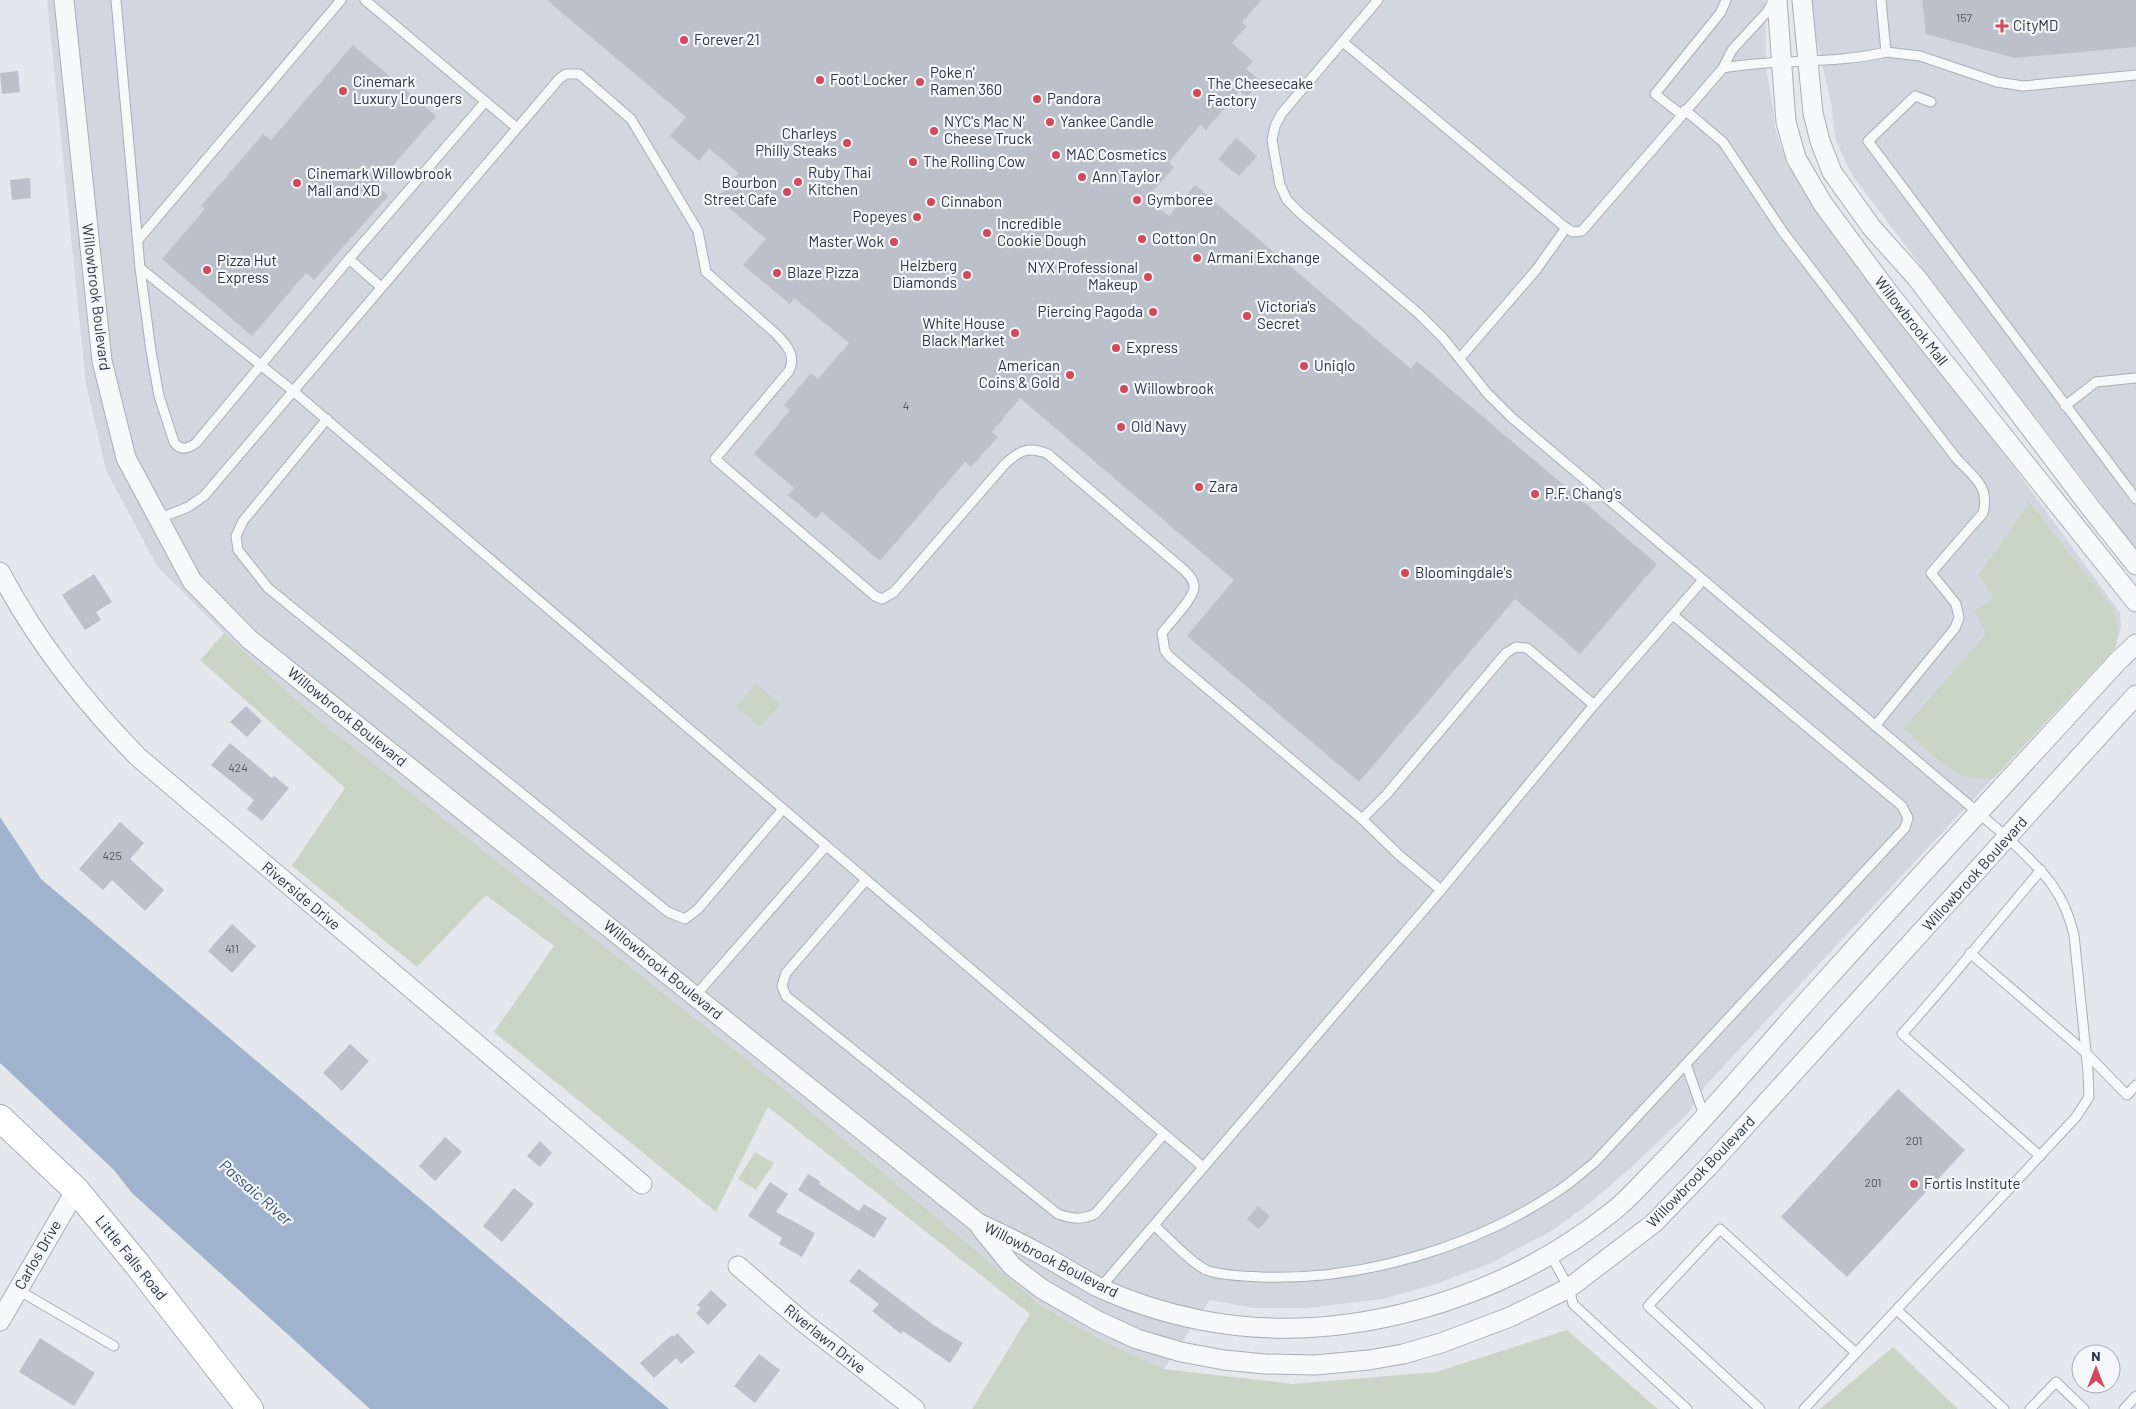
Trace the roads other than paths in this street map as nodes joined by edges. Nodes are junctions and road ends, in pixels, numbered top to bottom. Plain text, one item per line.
1 (64, 0) edge
2 (116, 0) edge
3 (341, 0) edge
4 (364, 0) edge
5 (1378, 0) edge
6 (1726, 0) edge
7 (1776, 0) edge
8 (1802, 0) edge
9 (1881, 0) edge
10 (1343, 42) junction
11 (1886, 52) junction
12 (1808, 61) junction
13 (1782, 62) junction
14 (1723, 68) junction
15 (2136, 75) edge
16 (485, 102) junction
17 (1931, 102) dead end
18 (1684, 113) junction
19 (517, 128) junction
20 (1566, 228) junction
21 (138, 240) junction
22 (349, 259) junction
23 (140, 268) junction
24 (381, 287) junction
25 (1460, 358) junction
26 (262, 365) junction
27 (2136, 378) edge
28 (294, 391) junction
29 (2065, 406) junction
30 (328, 420) junction
31 (2136, 499) edge
32 (158, 520) junction
33 (2136, 565) edge
34 (0, 572) edge
35 (1703, 580) junction
36 (2136, 602) edge
37 (1673, 615) junction
38 (2136, 644) edge
39 (2136, 695) edge
40 (1594, 705) junction
41 (1875, 726) junction
42 (783, 809) junction
43 (1978, 814) junction
44 (1362, 819) junction
45 (2008, 838) junction
46 (826, 846) junction
47 (2041, 870) junction
48 (866, 880) junction
49 (1441, 890) junction
50 (1970, 953) junction
51 (695, 996) junction
52 (2086, 1052) junction
53 (1686, 1064) junction
54 (2136, 1085) edge
55 (0, 1118) edge
56 (1705, 1118) junction
57 (1164, 1134) junction
58 (2040, 1156) junction
59 (1203, 1167) junction
60 (642, 1184) dead end
61 (76, 1190) junction
62 (978, 1223) junction
63 (1154, 1225) junction
64 (1550, 1254) junction
65 (738, 1266) dead end
66 (1100, 1288) junction
67 (1569, 1288) junction
68 (18, 1290) junction
69 (1897, 1310) junction
70 (0, 1320) edge
71 (114, 1346) dead end
72 (1856, 1353) junction
73 (2136, 1396) edge
74 (250, 1409) edge
75 (915, 1409) edge
76 (1687, 1409) edge
77 (1760, 1409) edge
78 (1804, 1409) edge
79 (2004, 1409) edge
80 (2030, 1409) edge
81 (2084, 1409) edge
82 (2124, 1409) edge

1 - 32 street, Willowbrook Boulevard
2 - 21 lane
3 - 21 lane
4 - 16 lane
5 - 10 lane
6 - 18 lane
7 - 13 street, Willowbrook Mall
7 - 14 lane
8 - 12 street, Willowbrook Mall
9 - 11 lane
10 - 20 lane
10 - 25 lane
11 - 12 lane
11 - 15 lane
12 - 13 lane
12 - 33 street, Willowbrook Mall
13 - 14 lane
13 - 36 street, Willowbrook Mall
14 - 18 lane
16 - 19 lane
16 - 22 lane
17 - 29 lane
18 - 20 lane
18 - 41 lane
19 - 24 lane
19 - 44 lane
20 - 25 lane
21 - 23 lane
22 - 24 lane
22 - 26 lane
23 - 26 lane
23 - 26 lane
24 - 28 lane
25 - 35 lane
26 - 28 lane
27 - 29 lane
28 - 30 lane
28 - 32 lane
29 - 31 lane
30 - 42 lane
30 - 42 lane
32 - 51 street, Willowbrook Boulevard
34 - 60 street, Riverside Drive
35 - 37 lane
35 - 41 lane
37 - 40 lane
37 - 53 lane
38 - 43 street, Willowbrook Boulevard
39 - 45 street, Willowbrook Boulevard
40 - 44 lane
40 - 49 lane
41 - 43 lane
42 - 46 lane
43 - 45 lane
43 - 56 street, Willowbrook Boulevard
44 - 49 lane
45 - 47 lane
45 - 67 street, Willowbrook Boulevard
46 - 48 lane
46 - 51 lane
47 - 50 lane
47 - 52 lane
48 - 57 lane
48 - 57 lane
49 - 59 lane
50 - 52 lane
50 - 58 lane
51 - 62 street, Willowbrook Boulevard
52 - 54 lane
52 - 58 lane
53 - 56 lane
53 - 63 lane
55 - 61 street, Little Falls Road
56 - 64 street, Willowbrook Boulevard
57 - 59 lane
58 - 69 lane
59 - 63 lane
61 - 68 street, Carlos Drive
61 - 74 street, Little Falls Road
62 - 66 street, Willowbrook Boulevard
62 - 67 street, Willowbrook Boulevard
63 - 66 lane
64 - 66 street, Willowbrook Boulevard
64 - 67 lane
65 - 75 street, Riverlawn Drive
67 - 76 lane
68 - 70 street, Carlos Drive
68 - 71 lane
69 - 72 lane
69 - 79 lane
72 - 77 lane
72 - 78 lane
73 - 82 lane
80 - 81 lane

